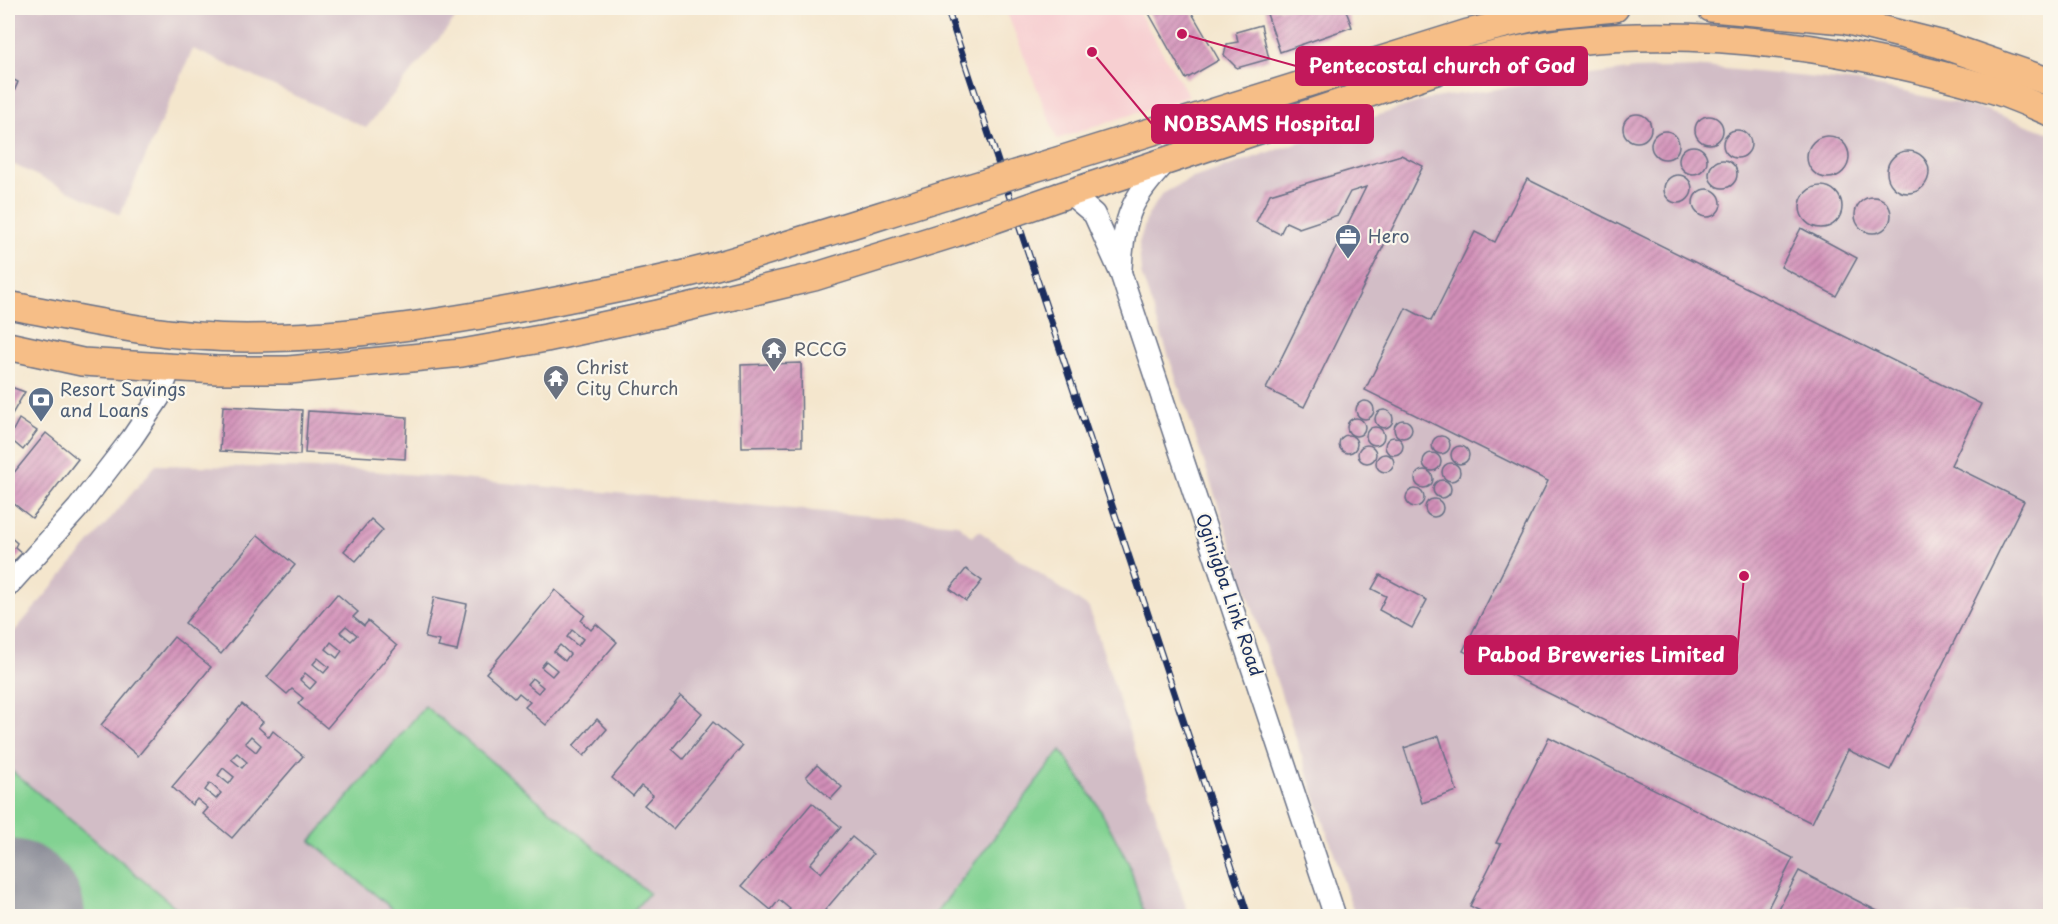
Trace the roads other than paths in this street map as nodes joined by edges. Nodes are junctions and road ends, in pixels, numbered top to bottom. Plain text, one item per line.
1 (1616, 8) edge
2 (1711, 8) edge
3 (2050, 82) edge
4 (2050, 111) edge
5 (1168, 160) junction
6 (1065, 194) junction
7 (1121, 274) junction
8 (8, 305) edge
9 (8, 346) edge
10 (170, 368) junction
11 (8, 586) edge
12 (1335, 916) edge

1 - 8 main road, bridge
2 - 3 main road
4 - 5 main road
5 - 6 main road
5 - 7 street
6 - 7 street, Oginigba Link Road
6 - 10 main road, bridge
7 - 12 street, Oginigba Link Road
9 - 10 main road
10 - 11 street

